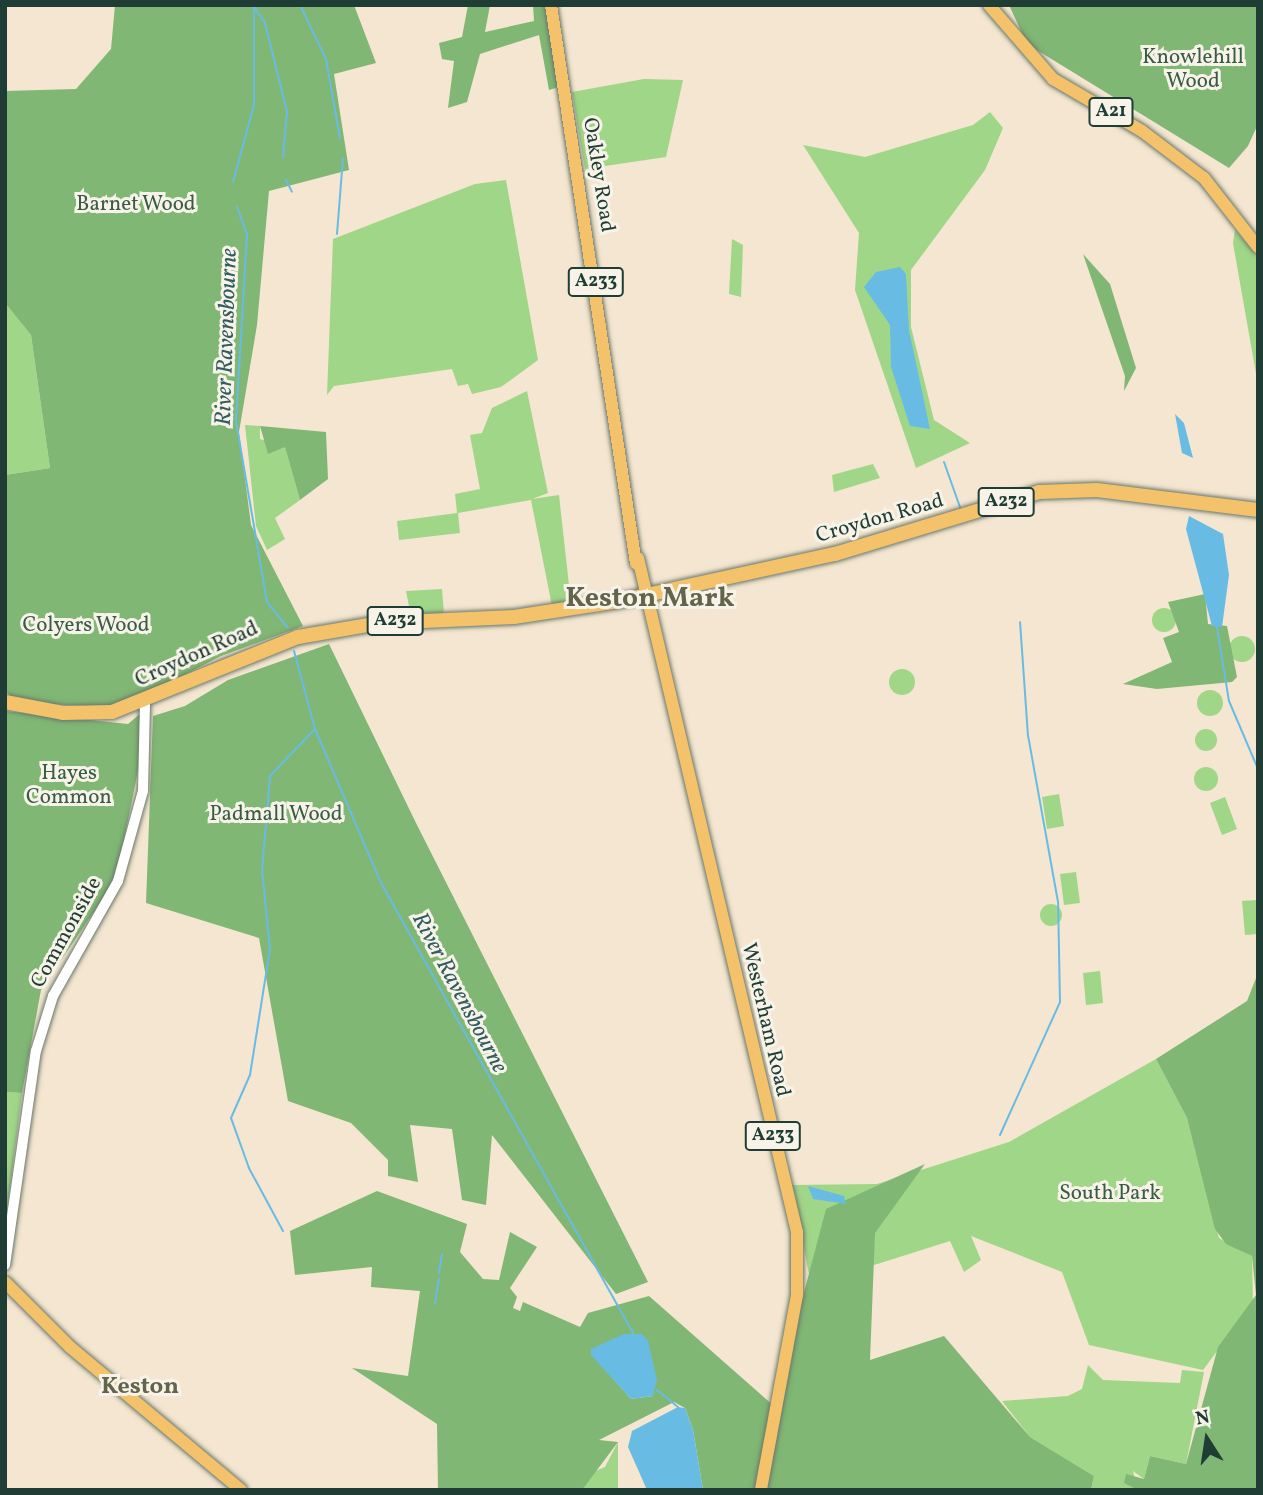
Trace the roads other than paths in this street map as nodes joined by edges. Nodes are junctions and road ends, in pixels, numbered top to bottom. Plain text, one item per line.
1 (551, 5) edge
2 (989, 5) edge
3 (1258, 247) edge
4 (1258, 510) edge
5 (645, 594) junction
6 (5, 702) edge
7 (145, 703) junction
8 (6, 1248) edge
9 (5, 1265) edge
10 (5, 1282) edge
11 (241, 1490) edge
12 (761, 1490) edge

1 - 5 main road, Oakley Road / A233
2 - 3 main road, A21
4 - 5 highway, Croydon Road / A232
5 - 7 highway, Croydon Road / A232
5 - 12 main road, Westerham Road / A233
6 - 7 highway, Croydon Road / A232
7 - 8 street, Commonside
8 - 9 street, Commonside
10 - 11 main road

